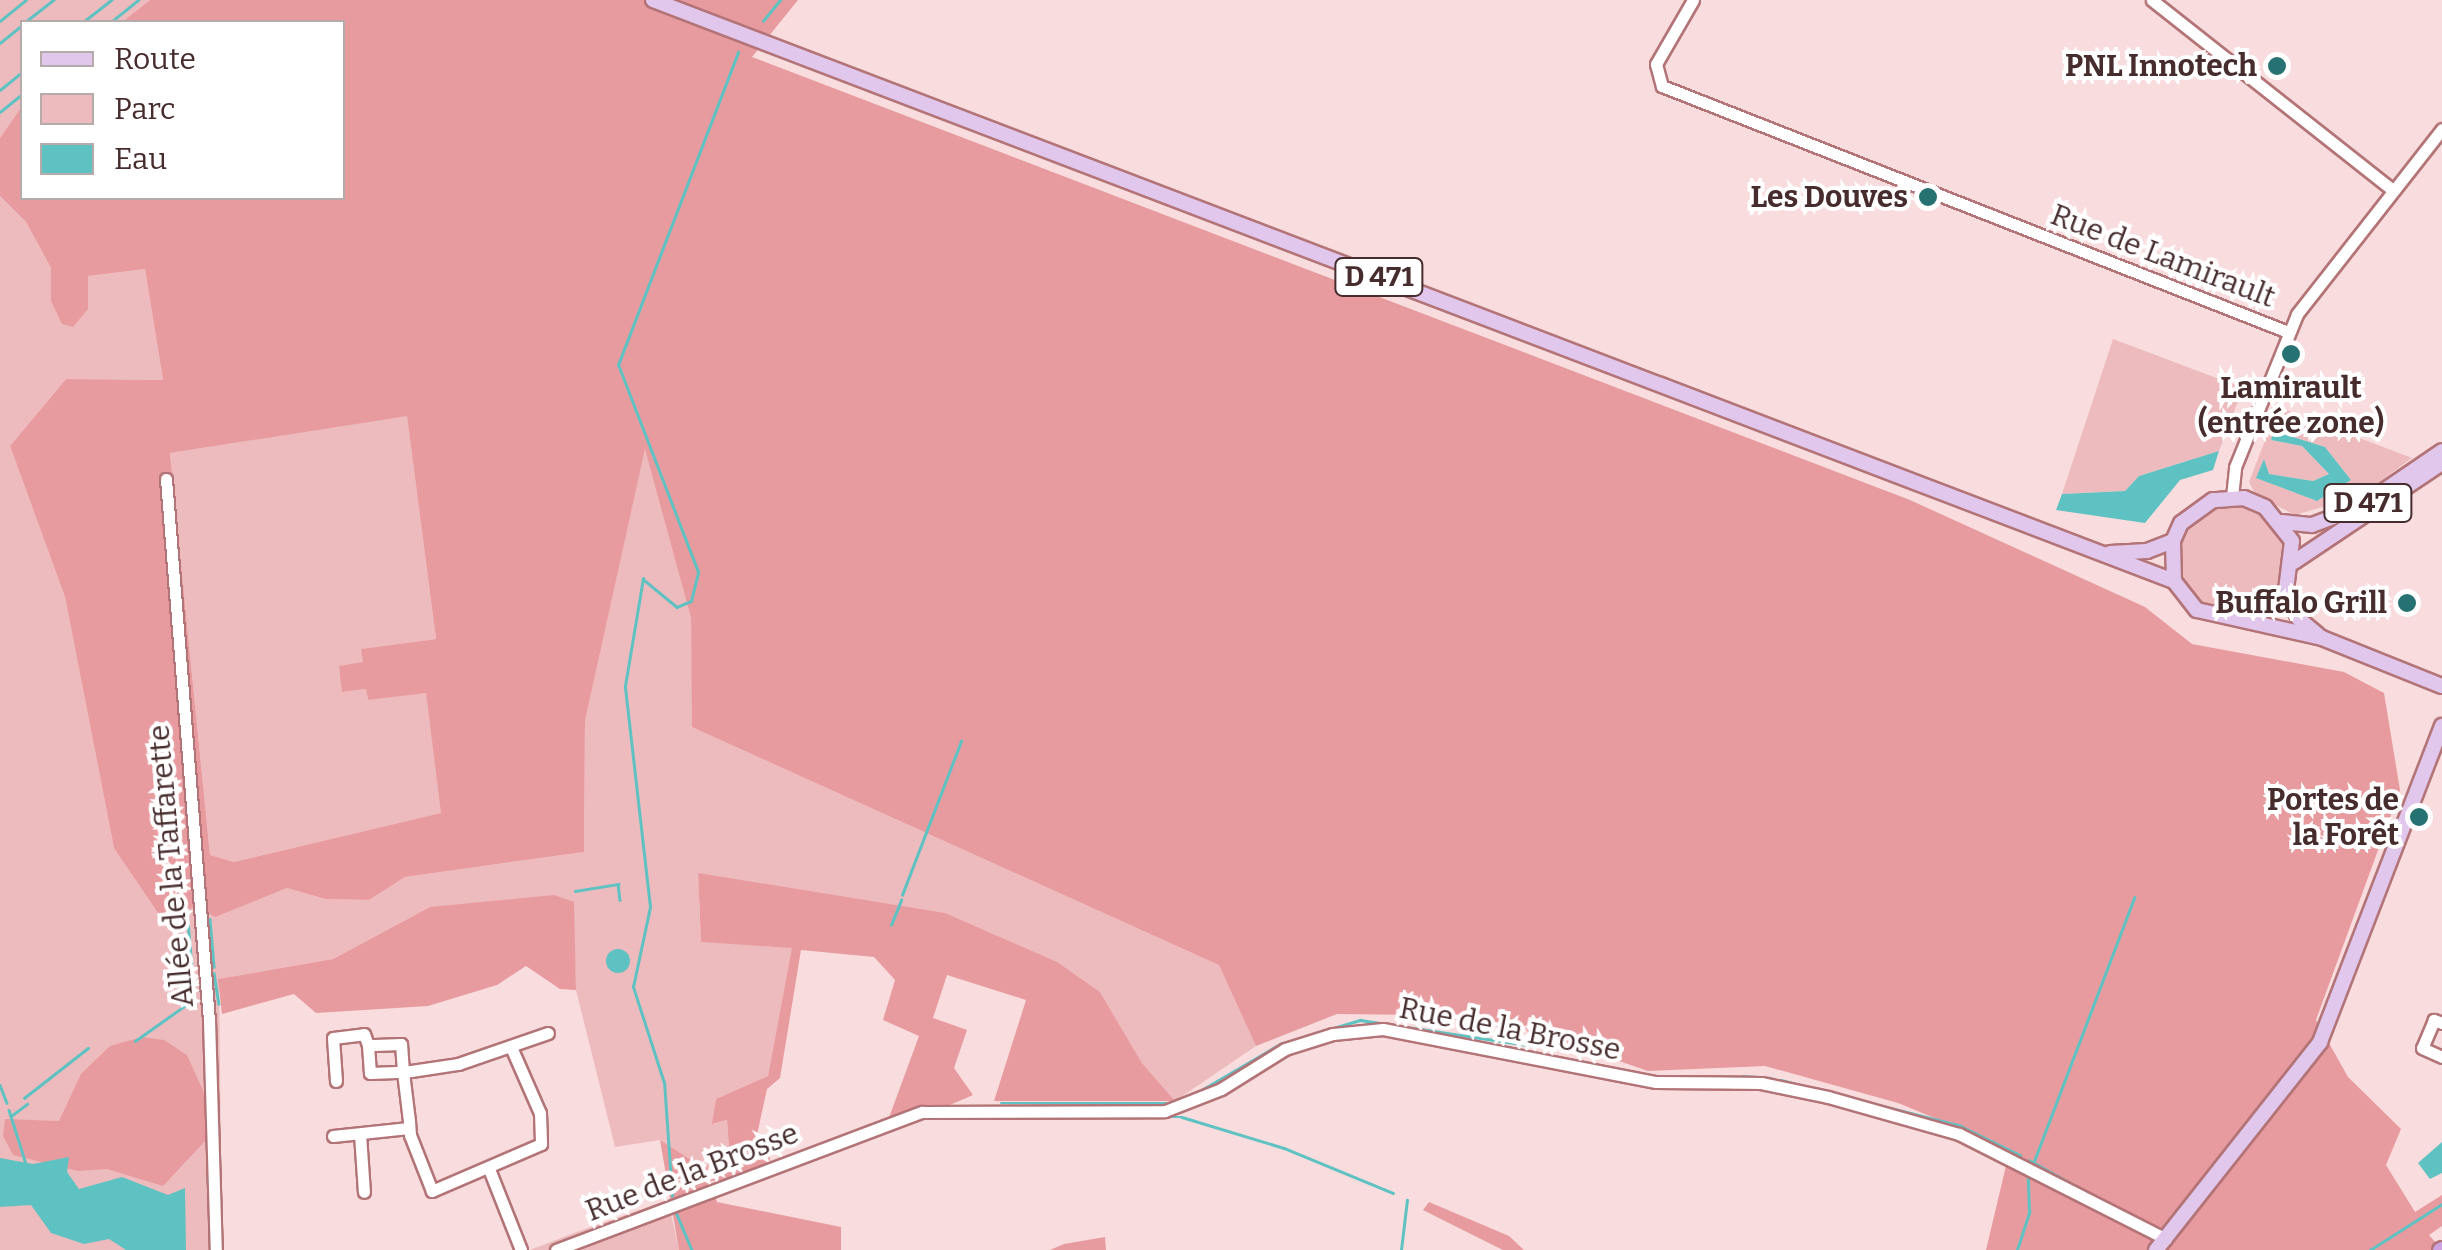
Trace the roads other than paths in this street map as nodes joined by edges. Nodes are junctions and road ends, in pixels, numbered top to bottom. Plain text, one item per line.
1 (653, 0) edge
2 (1692, 0) edge
3 (2152, 0) edge
4 (2442, 130) edge
5 (2392, 190) junction
6 (2288, 332) junction
7 (2442, 451) edge
8 (2442, 463) edge
9 (166, 479) dead end
10 (2232, 497) junction
11 (2282, 522) junction
12 (2173, 541) junction
13 (2106, 553) junction
14 (2294, 562) junction
15 (2174, 581) junction
16 (2286, 590) junction
17 (2252, 618) junction
18 (2322, 638) junction
19 (2437, 684) edge
20 (2442, 701) edge
21 (2442, 726) edge
22 (2442, 750) edge
23 (2430, 770) junction
24 (2442, 1023) edge
25 (548, 1032) dead end
26 (368, 1045) junction
27 (510, 1046) junction
28 (2442, 1057) edge
29 (404, 1072) junction
30 (336, 1081) dead end
31 (409, 1128) junction
32 (360, 1134) junction
33 (333, 1136) dead end
34 (489, 1169) junction
35 (364, 1192) dead end
36 (2161, 1244) edge
37 (216, 1250) edge
38 (521, 1250) edge
39 (556, 1250) edge

1 - 13 main road, D 471
2 - 6 street, Rue de Lamirault
3 - 5 street
4 - 5 street, Rue de Lamirault
5 - 6 street, Rue de Lamirault
6 - 10 street
7 - 11 main road, D 471
8 - 14 main road, D 471
9 - 37 street, Allée de la Taffarette
10 - 11 main road
10 - 12 main road
11 - 14 main road
12 - 13 main road, D 471
12 - 15 main road
13 - 15 main road, D 471
14 - 16 main road
15 - 17 main road
16 - 17 main road
16 - 18 main road
17 - 18 main road
18 - 19 main road
19 - 20 main road
21 - 23 main road
22 - 23 main road
23 - 36 main road
24 - 28 street
25 - 27 street
26 - 29 street
26 - 29 street
26 - 30 street
27 - 29 street
27 - 34 street
29 - 31 street
31 - 32 street
31 - 34 street
32 - 33 street
32 - 35 street
34 - 38 street
36 - 39 street, Rue de la Brosse

